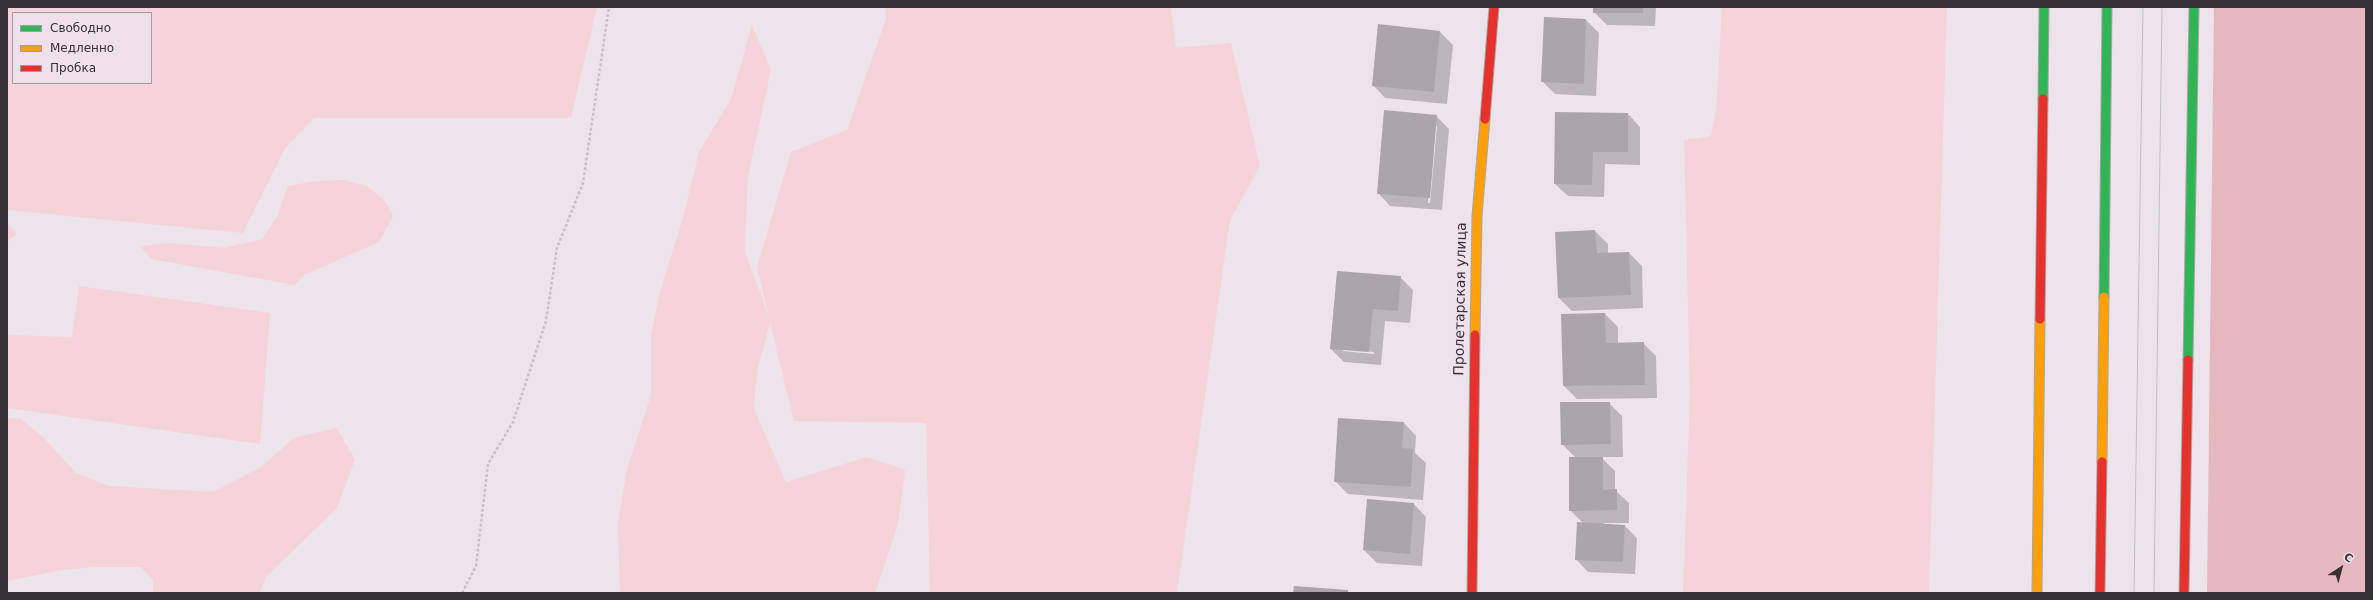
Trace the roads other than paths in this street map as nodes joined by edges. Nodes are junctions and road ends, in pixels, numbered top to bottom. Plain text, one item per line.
1 (1494, 7) edge
2 (2044, 7) edge
3 (2107, 7) edge
4 (2194, 7) edge
5 (1472, 593) edge
6 (2037, 593) edge
7 (2100, 593) edge
8 (2184, 593) edge

1 - 5 street, Пролетарская улица
2 - 6 street
3 - 7 street
4 - 8 street

